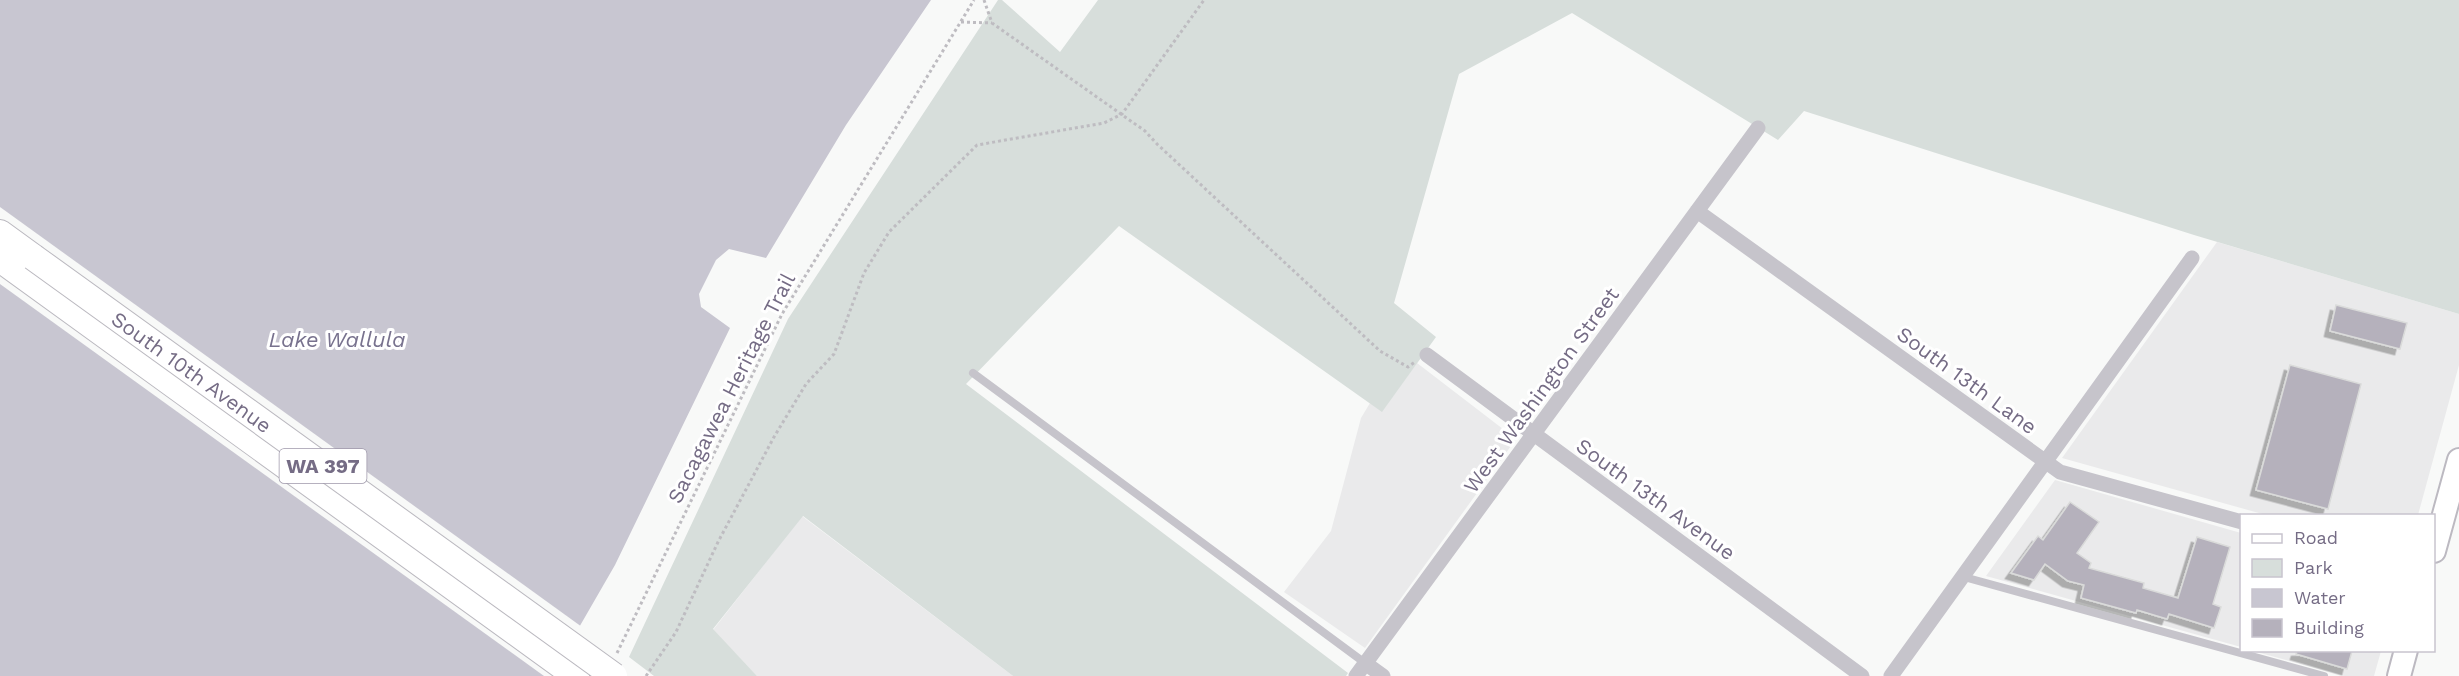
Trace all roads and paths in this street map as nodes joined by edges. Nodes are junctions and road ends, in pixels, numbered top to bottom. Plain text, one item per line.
1 (975, 0) edge
2 (984, 0) edge
3 (1204, 0) edge
4 (961, 22) junction
5 (992, 22) junction
6 (1122, 114) junction
7 (1758, 128) dead end
8 (1697, 211) junction
9 (0, 233) edge
10 (2193, 258) dead end
11 (17, 262) edge
12 (1427, 355) joint
13 (973, 373) dead end
14 (1534, 435) junction
15 (2459, 460) edge
16 (2046, 462) junction
17 (2240, 522) edge
18 (2435, 544) edge
19 (1964, 577) junction
20 (2406, 652) edge
21 (1365, 663) junction
22 (615, 665) edge
23 (576, 676) edge
24 (646, 676) edge
25 (1356, 676) edge
26 (1383, 676) edge
27 (1862, 676) edge
28 (1891, 676) edge
29 (2324, 676) edge
30 (2398, 676) edge

1 - 4 path, Sacagawea Heritage Trail
2 - 5 path
3 - 6 path
4 - 5 path
4 - 22 path, Sacagawea Heritage Trail
5 - 6 path
6 - 12 path
6 - 24 path
7 - 8 street, West Washington Street
8 - 14 street, West Washington Street
8 - 16 street, South 13th Lane
9 - 11 main road, WA 397
10 - 16 street
11 - 22 main road, South 10th Avenue / WA 397, bridge
11 - 23 main road, South 10th Avenue / WA 397
12 - 14 street, South 13th Avenue
13 - 21 lane
14 - 21 street, West Washington Street
14 - 27 street, South 13th Avenue
15 - 18 main road
16 - 17 street, South 13th Lane
16 - 19 street
19 - 28 street
19 - 29 lane
20 - 30 main road
21 - 25 street, West Washington Street
21 - 26 street

